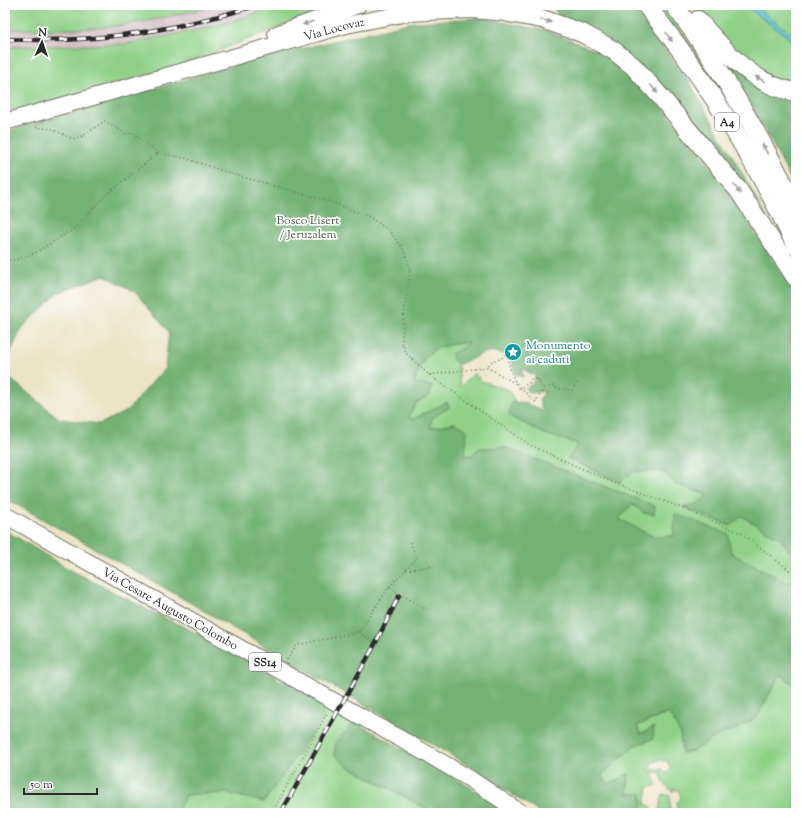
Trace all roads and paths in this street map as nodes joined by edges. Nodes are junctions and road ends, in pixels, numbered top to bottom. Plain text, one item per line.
1 (358, 5) edge
2 (530, 5) edge
3 (646, 5) edge
4 (674, 5) edge
5 (685, 5) edge
6 (789, 5) edge
7 (496, 10) edge
8 (796, 12) edge
9 (189, 69) junction
10 (796, 92) edge
11 (5, 122) edge
12 (32, 128) dead end
13 (158, 153) junction
14 (796, 208) edge
15 (796, 246) edge
16 (5, 261) edge
17 (796, 278) edge
18 (514, 346) dead end
19 (516, 350) dead end
20 (508, 352) junction
21 (487, 367) junction
22 (430, 375) junction
23 (577, 383) dead end
24 (516, 384) junction
25 (544, 387) junction
26 (520, 388) junction
27 (5, 516) edge
28 (410, 542) dead end
29 (434, 566) dead end
30 (406, 570) junction
31 (792, 572) dead end
32 (390, 587) junction
33 (427, 610) dead end
34 (359, 632) junction
35 (373, 642) dead end
36 (279, 670) junction
37 (334, 701) junction
38 (272, 813) edge
39 (521, 813) edge

1 -> 9 main road, Via Locovaz
2 - 7 main road, Via Locovaz
3 -> 15 highway, A4
14 -> 4 highway, A4
10 -> 5 highway
6 - 8 path
7 - 9 main road, Via Locovaz
7 -> 17 highway
9 - 11 main road, Via Locovaz
12 - 13 path
13 - 16 path
13 - 22 path
18 - 20 path
19 - 20 path
20 - 21 path
20 - 24 path
21 - 22 path
21 - 24 path
22 - 31 path
23 - 25 path
24 - 26 path
25 - 26 path
25 - 26 path
27 - 36 main road, Via Cesare Augusto Colombo / SS14
28 - 30 path
29 - 30 path
30 - 32 path
32 - 33 path
32 - 34 path
34 - 35 path
34 - 36 path
36 - 37 main road, Via Cesare Augusto Colombo / SS14
37 - 38 path
37 - 39 main road, Via Cesare Augusto Colombo / SS14

